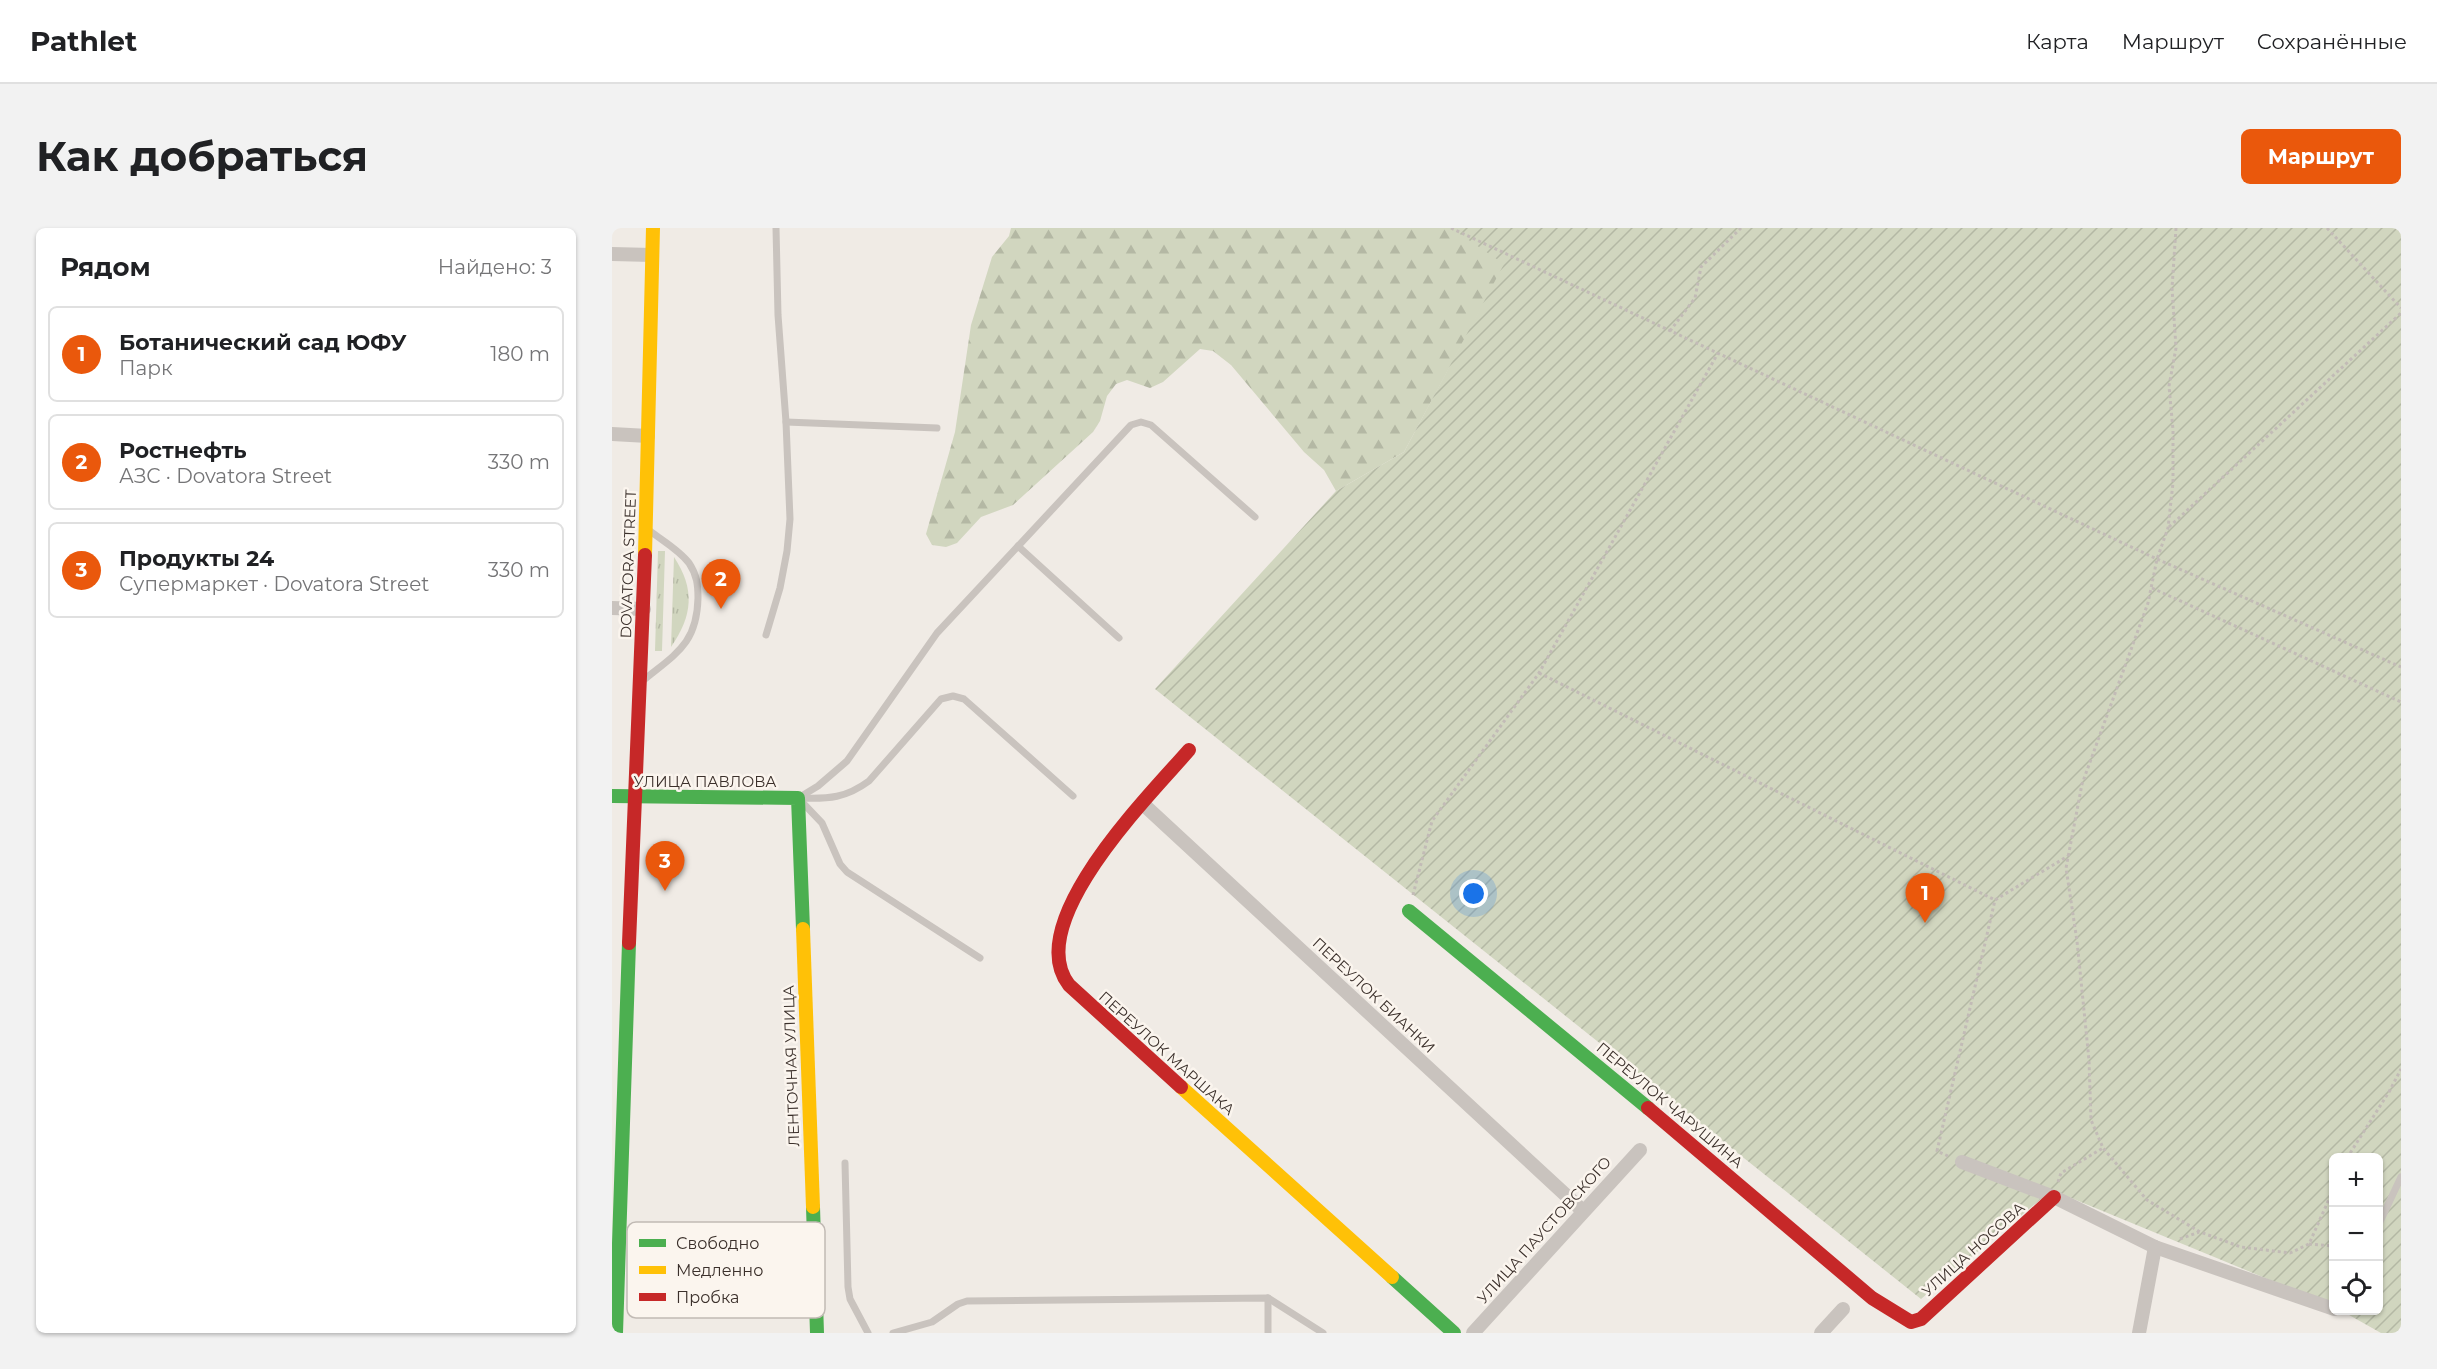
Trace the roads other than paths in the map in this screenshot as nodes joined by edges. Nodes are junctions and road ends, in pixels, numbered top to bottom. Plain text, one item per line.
1 (653, 228) edge
2 (776, 228) edge
3 (612, 254) edge
4 (652, 255) junction
5 (786, 422) junction
6 (937, 428) dead end
7 (612, 434) edge
8 (648, 436) junction
9 (1255, 517) dead end
10 (646, 529) junction
11 (1018, 546) junction
12 (612, 608) edge
13 (644, 609) junction
14 (766, 636) dead end
15 (1119, 638) dead end
16 (641, 683) junction
17 (1189, 750) dead end
18 (612, 796) edge
19 (1073, 796) dead end
20 (635, 797) junction
21 (798, 798) junction
22 (1143, 804) junction
23 (1408, 911) road end
24 (980, 958) dead end
25 (619, 998) edge
26 (1640, 1150) dead end
27 (1962, 1162) road end
28 (845, 1163) dead end
29 (617, 1177) edge
30 (2401, 1177) edge
31 (2054, 1197) junction
32 (1583, 1211) junction
33 (2383, 1217) edge
34 (813, 1222) edge
35 (2155, 1247) junction
36 (1268, 1298) junction
37 (2329, 1307) edge
38 (1843, 1309) dead end
39 (816, 1318) edge
40 (1911, 1322) joint
41 (616, 1333) edge
42 (817, 1333) edge
43 (868, 1333) edge
44 (893, 1333) edge
45 (1268, 1333) edge
46 (1323, 1333) edge
47 (1454, 1333) edge
48 (1473, 1333) edge
49 (1821, 1333) edge
50 (2139, 1333) edge

1 - 4 street, DOVATORA STREET
2 - 5 lane
3 - 4 street
4 - 8 street, DOVATORA STREET
5 - 6 lane
5 - 14 lane
7 - 8 street
8 - 10 street, DOVATORA STREET
9 - 11 lane
10 - 13 street, DOVATORA STREET
10 - 16 lane
11 - 15 lane
11 - 21 lane
12 - 13 street
13 - 16 street, DOVATORA STREET
16 - 20 street, DOVATORA STREET
17 - 22 street, ПЕРЕУЛОК МАРШАКА
18 - 20 street, УЛИЦА ПАВЛОВА
19 - 21 lane
20 - 21 street, УЛИЦА ПАВЛОВА
20 - 25 street, DOVATORA STREET
21 - 24 lane
21 - 34 street, ЛЕНТОЧНАЯ УЛИЦА
22 - 32 street, ПЕРЕУЛОК БИАНКИ
22 - 47 street, ПЕРЕУЛОК МАРШАКА
23 - 40 street, ПЕРЕУЛОК ЧАРУШИНА
25 - 29 street, DOVATORA STREET
26 - 32 street, УЛИЦА ПАУСТОВСКОГО
27 - 31 street
28 - 43 lane
29 - 41 street, DOVATORA STREET
30 - 33 lane
31 - 35 street
31 - 40 street, УЛИЦА НОСОВА
32 - 48 street, УЛИЦА ПАУСТОВСКОГО
35 - 37 street
35 - 50 street
36 - 44 lane
36 - 45 lane
36 - 46 lane
38 - 49 street
39 - 42 street, ЛЕНТОЧНАЯ УЛИЦА

